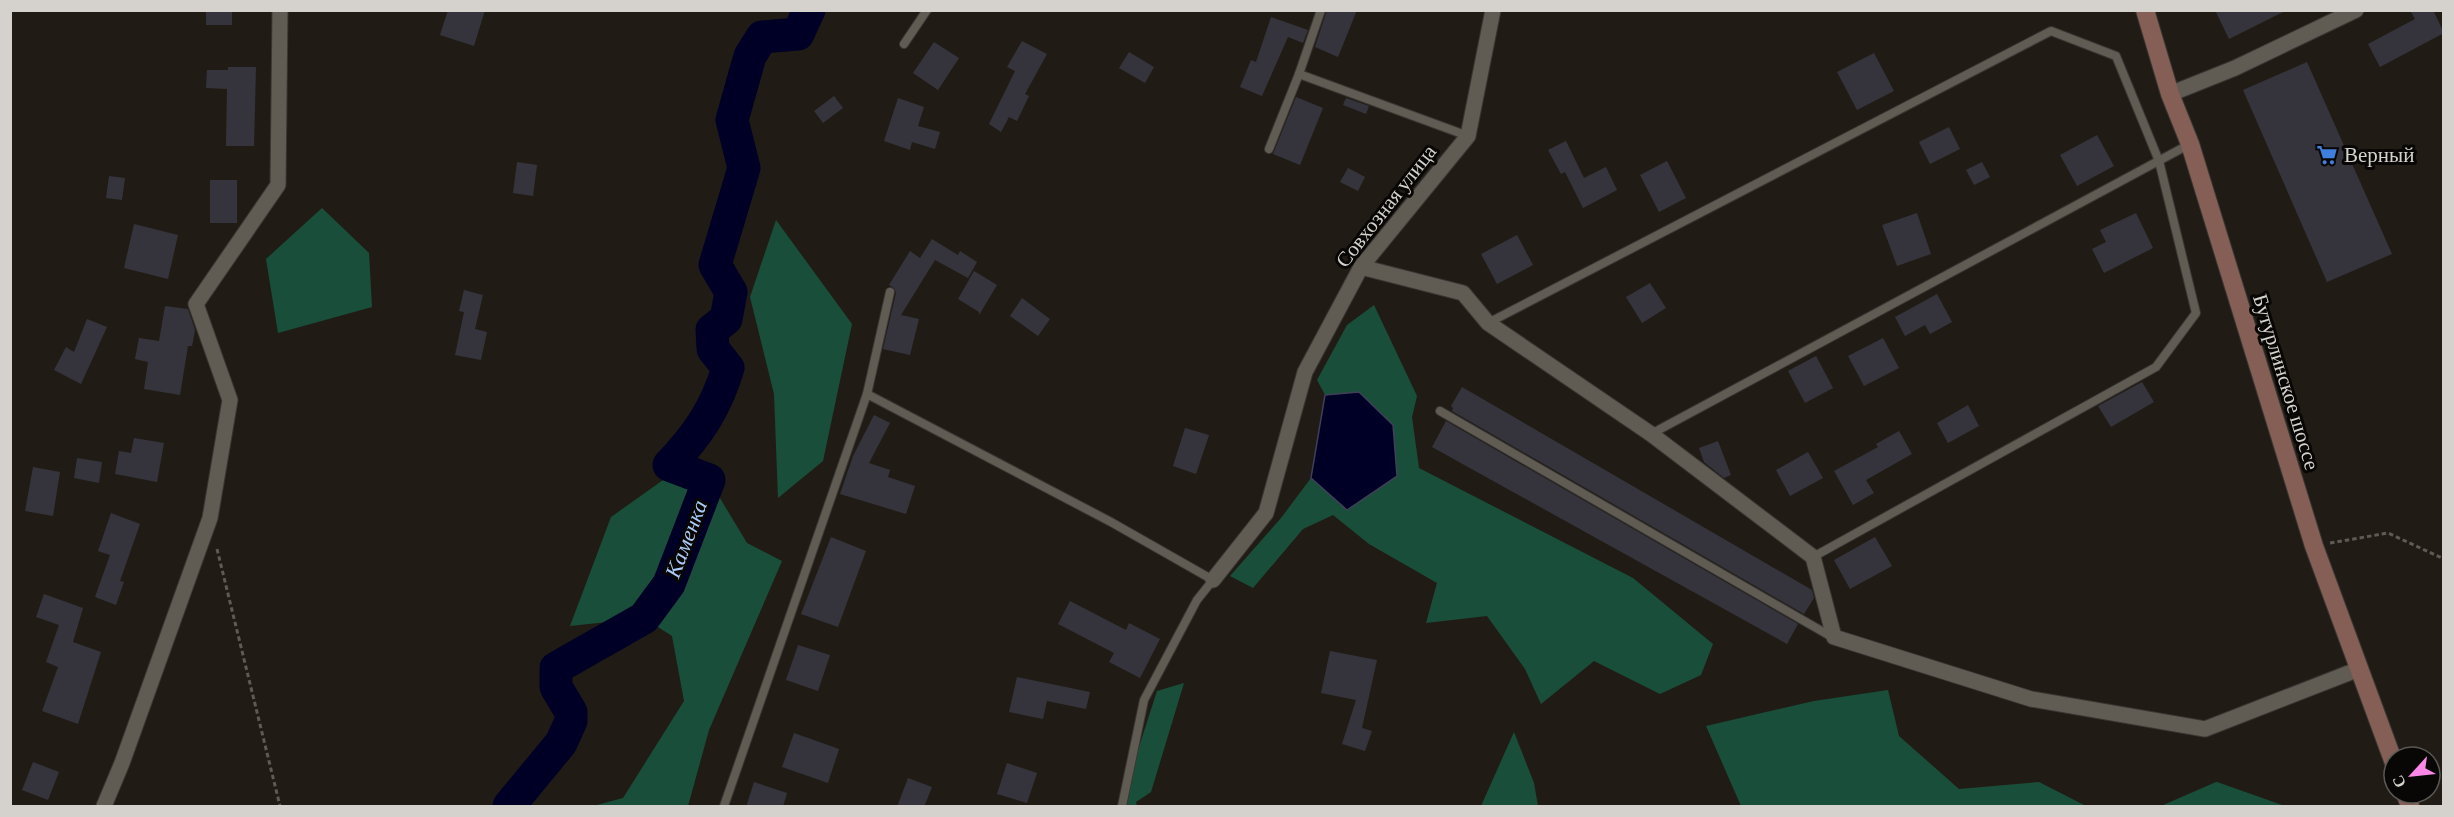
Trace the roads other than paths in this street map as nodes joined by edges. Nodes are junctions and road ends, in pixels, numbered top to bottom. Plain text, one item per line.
1 (280, 10) edge
2 (927, 10) edge
3 (1321, 10) edge
4 (1493, 10) edge
5 (2145, 10) edge
6 (2356, 10) edge
7 (904, 44) dead end
8 (1299, 74) junction
9 (2170, 94) junction
10 (1468, 136) junction
11 (2190, 144) junction
12 (1269, 149) dead end
13 (2159, 161) junction
14 (1360, 267) junction
15 (890, 292) dead end
16 (1488, 323) junction
17 (867, 394) junction
18 (1440, 411) dead end
19 (1651, 434) junction
20 (1813, 557) junction
21 (1213, 580) junction
22 (1834, 638) junction
23 (2359, 669) junction
24 (2387, 745) edge
25 (104, 807) edge
26 (724, 807) edge
27 (1122, 807) edge

1 - 25 street
2 - 7 lane
3 - 8 lane
4 - 10 street, Совхозная улица
5 - 9 main road, Бутурлинское шоссе
6 - 9 street
8 - 10 lane
8 - 12 lane
9 - 11 main road, Бутурлинское шоссе
10 - 14 street, Совхозная улица
11 - 13 lane
11 - 23 main road, Бутурлинское шоссе
13 - 16 lane
13 - 19 lane
13 - 20 lane
14 - 16 street
14 - 21 street, Совхозная улица
15 - 17 lane
16 - 19 street
17 - 21 lane
17 - 26 lane
18 - 22 lane
19 - 20 street
20 - 22 street
21 - 27 lane
22 - 23 street
23 - 24 main road, Бутурлинское шоссе

